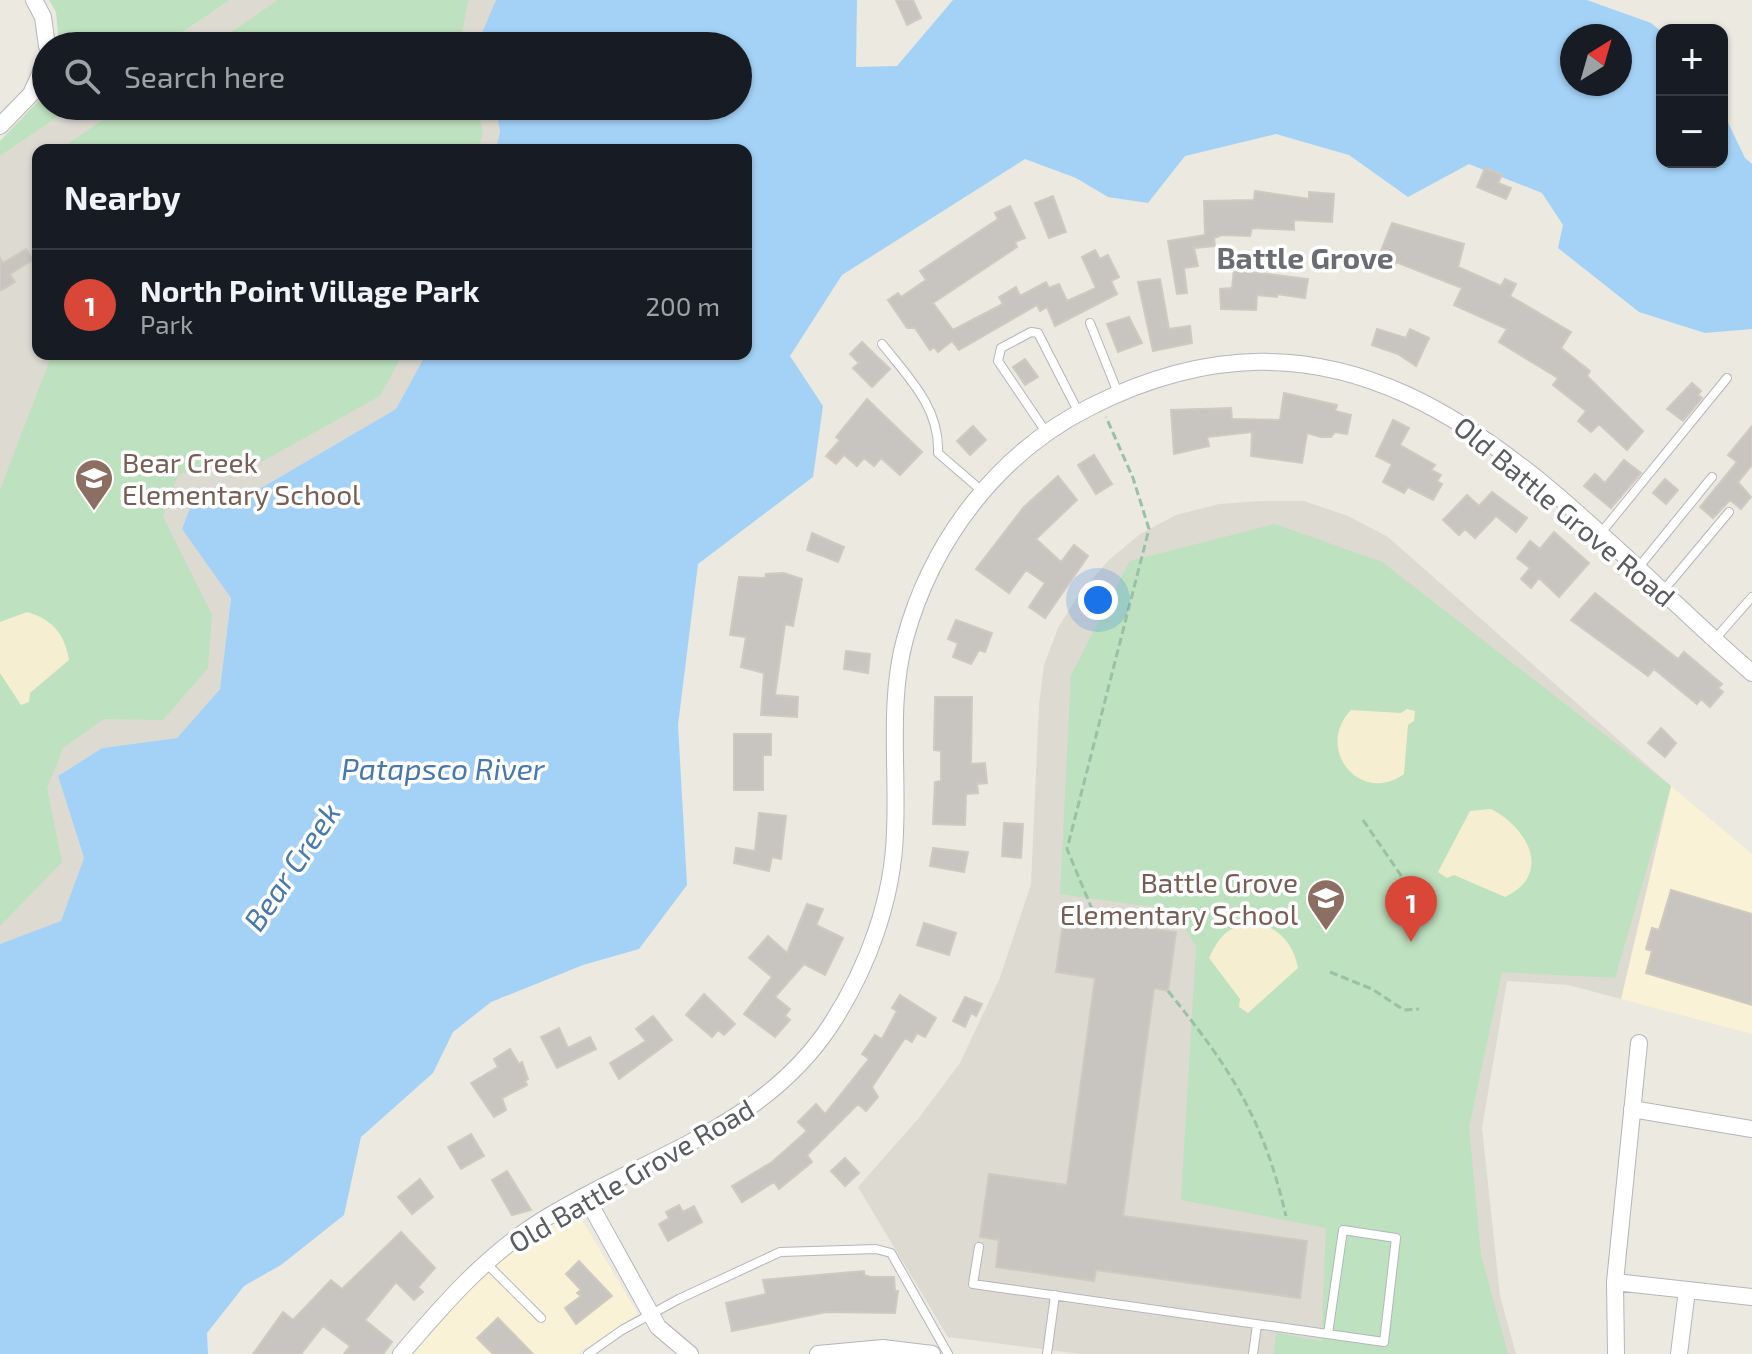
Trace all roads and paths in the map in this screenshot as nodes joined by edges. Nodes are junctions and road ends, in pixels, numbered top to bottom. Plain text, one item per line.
1 (34, 0) edge
2 (45, 32) edge
3 (32, 92) edge
4 (0, 126) edge
5 (1090, 323) dead end
6 (882, 344) dead end
7 (1727, 378) dead end
8 (1118, 393) junction
9 (1099, 402) junction
10 (1079, 413) junction
11 (1046, 432) junction
12 (1712, 477) dead end
13 (982, 491) junction
14 (1729, 512) dead end
15 (1600, 534) junction
16 (1637, 568) junction
17 (1663, 591) junction
18 (1752, 597) edge
19 (1715, 639) junction
20 (1752, 673) edge
21 (1363, 820) dead end
22 (1428, 915) dead end
23 (1097, 921) dead end
24 (1330, 972) dead end
25 (1168, 991) dead end
26 (1419, 1009) dead end
27 (1639, 1043) dead end
28 (1632, 1109) junction
29 (1752, 1129) edge
30 (586, 1197) junction
31 (1286, 1216) dead end
32 (979, 1247) dead end
33 (486, 1263) junction
34 (1615, 1282) junction
35 (1687, 1290) junction
36 (1055, 1295) junction
37 (1752, 1297) edge
38 (651, 1314) junction
39 (541, 1318) dead end
40 (1257, 1325) junction
41 (1328, 1334) junction
42 (401, 1354) edge
43 (588, 1354) edge
44 (690, 1354) edge
45 (818, 1354) edge
46 (932, 1354) edge
47 (948, 1354) edge
48 (1047, 1354) edge
49 (1253, 1354) edge
50 (1616, 1354) edge
51 (1679, 1354) edge

1 - 2 street
3 - 4 street
5 - 8 lane
6 - 13 lane
7 - 15 lane
8 - 9 street, Old Battle Grove Road
8 - 15 street, Old Battle Grove Road
9 - 10 street, Old Battle Grove Road
9 - 23 path
10 - 11 street, Old Battle Grove Road
10 - 11 lane
11 - 13 street, Old Battle Grove Road
12 - 16 lane
13 - 30 street, Old Battle Grove Road
14 - 17 lane
15 - 16 street, Old Battle Grove Road
16 - 17 street, Old Battle Grove Road
17 - 19 street, Old Battle Grove Road
18 - 19 lane
19 - 20 street, Old Battle Grove Road
21 - 22 path
24 - 26 path
25 - 31 path
27 - 28 street
28 - 29 street
28 - 34 street
30 - 33 street, Old Battle Grove Road
30 - 38 street
32 - 36 lane
33 - 39 lane
33 - 42 street, Old Battle Grove Road
34 - 35 street
34 - 50 street
35 - 37 street
35 - 51 street
36 - 40 lane
36 - 48 lane
38 - 43 lane
38 - 44 street
38 - 47 lane
40 - 41 lane
40 - 49 lane
41 - 41 lane
45 - 46 street

